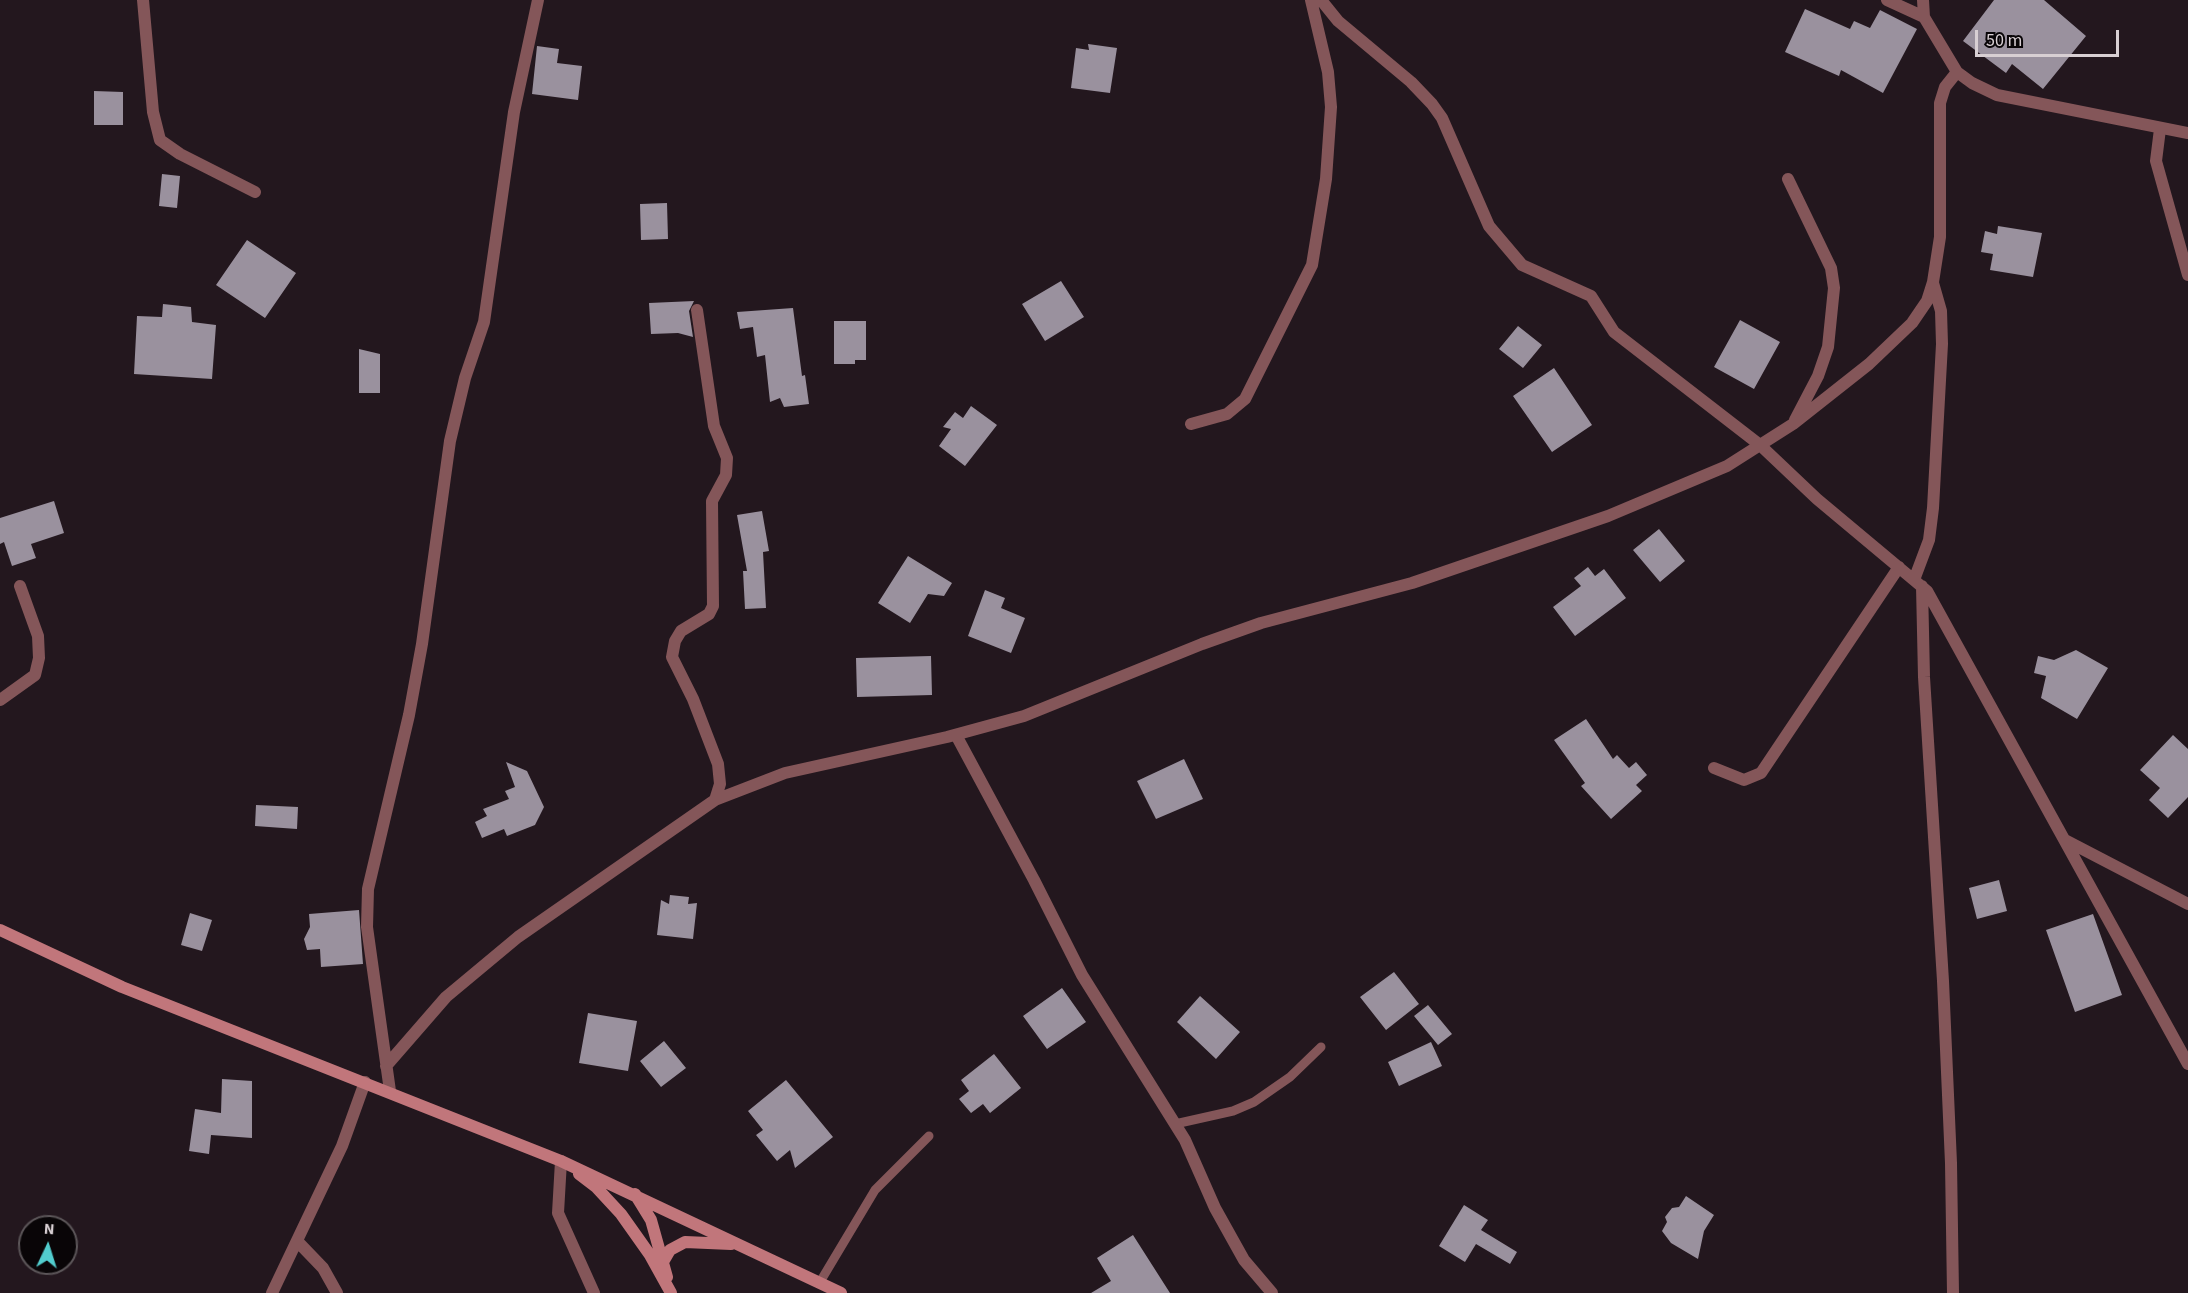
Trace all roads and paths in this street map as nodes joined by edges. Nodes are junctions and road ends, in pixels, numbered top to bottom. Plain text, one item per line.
1 (143, 0) edge
2 (538, 0) edge
3 (1311, 0) edge
4 (1321, 0) edge
5 (1887, 0) edge
6 (1923, 0) edge
7 (1924, 17) junction
8 (1957, 72) junction
9 (2160, 129) junction
10 (2188, 133) edge
11 (1788, 179) dead end
12 (255, 192) dead end
13 (2188, 275) edge
14 (1933, 282) junction
15 (697, 310) dead end
16 (1191, 424) dead end
17 (1793, 424) junction
18 (1760, 445) junction
19 (1899, 567) junction
20 (1918, 583) junction
21 (20, 586) dead end
22 (0, 700) edge
23 (956, 735) junction
24 (1714, 768) dead end
25 (715, 801) junction
26 (2066, 840) junction
27 (2188, 904) edge
28 (0, 930) edge
29 (1321, 1047) dead end
30 (2188, 1064) edge
31 (386, 1066) junction
32 (365, 1082) junction
33 (390, 1091) junction
34 (1175, 1124) junction
35 (929, 1136) dead end
36 (561, 1161) junction
37 (635, 1194) junction
38 (298, 1242) junction
39 (742, 1245) junction
40 (663, 1262) junction
41 (820, 1282) junction
42 (272, 1293) edge
43 (337, 1293) edge
44 (594, 1293) edge
45 (842, 1293) edge
46 (1272, 1293) edge
47 (1953, 1293) edge

1 - 12 street
2 - 31 street
3 - 16 street
4 - 18 street
5 - 7 street
6 - 7 street
7 - 8 street
8 - 9 street
8 - 14 street
9 - 10 street
9 - 13 street
11 - 17 street
14 - 17 street
14 - 20 street
15 - 25 street
17 - 18 street
18 - 19 street
18 - 23 street
19 - 20 street
19 - 24 street
20 - 26 street
20 - 47 street
21 - 22 street
23 - 25 street
23 - 34 street
25 - 31 street
26 - 27 street
26 - 30 street
28 - 32 main road
29 - 34 lane
31 - 33 street
32 - 33 main road
32 - 38 street
33 - 36 main road
34 - 46 street
35 - 41 lane
36 - 37 main road
36 - 40 main road
36 - 44 street
37 - 39 main road
37 - 40 main road
38 - 42 street
38 - 43 street
39 - 40 main road
39 - 41 main road
41 - 45 main road

